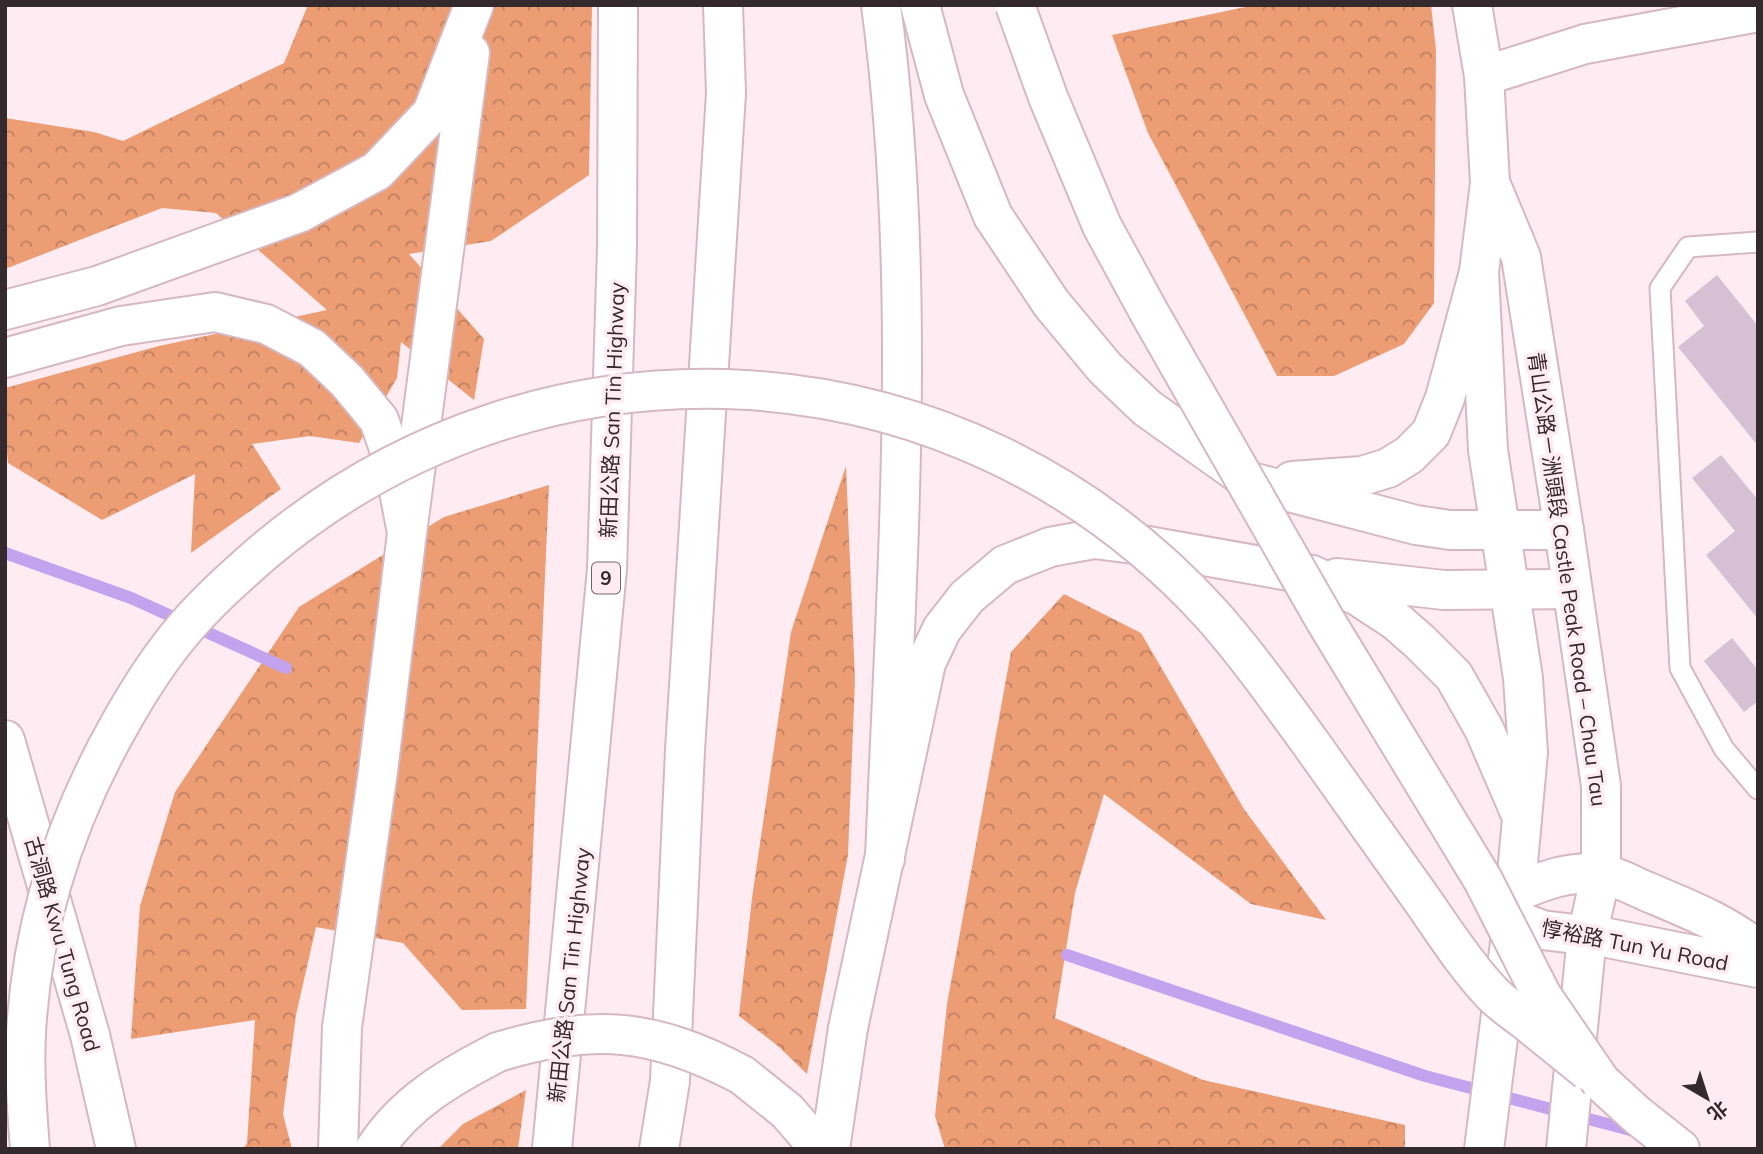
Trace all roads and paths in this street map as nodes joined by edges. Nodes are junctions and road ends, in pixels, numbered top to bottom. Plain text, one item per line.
1 (475, 5) edge
2 (618, 5) edge
3 (723, 5) edge
4 (881, 5) edge
5 (920, 5) edge
6 (1015, 5) edge
7 (1472, 5) edge
8 (1758, 12) edge
9 (1484, 76) junction
10 (1490, 183) junction
11 (1758, 242) edge
12 (1479, 272) junction
13 (5, 310) edge
14 (5, 359) edge
15 (1251, 482) junction
16 (1564, 530) junction
17 (1499, 531) junction
18 (407, 533) junction
19 (1312, 575) junction
20 (1572, 589) junction
21 (1508, 591) junction
22 (5, 740) edge
23 (1758, 789) edge
24 (1522, 817) junction
25 (885, 859) junction
26 (1601, 874) junction
27 (1513, 906) junction
28 (1587, 936) junction
29 (1758, 950) edge
30 (1758, 968) edge
31 (342, 1027) junction
32 (1587, 1080) junction
33 (1486, 1137) edge
34 (1566, 1145) edge
35 (30, 1149) edge
36 (116, 1149) edge
37 (314, 1149) edge
38 (338, 1149) edge
39 (374, 1149) edge
40 (552, 1149) edge
41 (659, 1149) edge
42 (820, 1149) edge
43 (830, 1149) edge
44 (1680, 1149) edge

1 - 13 main road
1 - 18 main road
2 - 40 main road, 新田公路 San Tin Highway / 9
3 - 41 main road
4 - 25 main road
5 - 15 main road
6 - 32 main road, bridge
7 - 9 main road, 青山公路－洲頭段 Castle Peak Road – Chau Tau
8 - 9 main road
9 - 10 main road, 青山公路－洲頭段 Castle Peak Road – Chau Tau
10 - 12 main road, 青山公路－洲頭段 Castle Peak Road – Chau Tau
10 - 16 main road, 青山公路－洲頭段 Castle Peak Road – Chau Tau
11 - 23 lane
12 - 15 main road
12 - 17 main road, 青山公路－洲頭段 Castle Peak Road – Chau Tau
14 - 18 main road
15 - 17 main road
16 - 17 main road
16 - 20 main road, 青山公路－洲頭段 Castle Peak Road – Chau Tau
17 - 21 main road, 青山公路－洲頭段 Castle Peak Road – Chau Tau
18 - 31 main road
19 - 21 main road
19 - 24 main road
19 - 25 main road
20 - 21 main road
20 - 26 main road, 青山公路－洲頭段 Castle Peak Road – Chau Tau
21 - 24 main road, 青山公路－洲頭段 Castle Peak Road – Chau Tau
22 - 36 main road, 古洞路 Kwu Tung Road
24 - 27 main road, 青山公路－洲頭段 Castle Peak Road – Chau Tau
25 - 43 main road
26 - 27 main road, 惇裕路 Tun Yu Road
26 - 28 main road, 青山公路－洲頭段 Castle Peak Road – Chau Tau
26 - 29 main road, 惇裕路 Tun Yu Road
27 - 28 main road, 惇裕路 Tun Yu Road
27 - 33 main road, 青山公路－洲頭段 Castle Peak Road – Chau Tau
28 - 30 main road, 惇裕路 Tun Yu Road
28 - 32 main road, 青山公路－洲頭段 Castle Peak Road – Chau Tau
31 - 37 main road
31 - 38 main road
32 - 34 main road, 青山公路－洲頭段 Castle Peak Road – Chau Tau
32 - 35 main road, bridge
32 - 44 main road
39 - 42 main road, bridge

